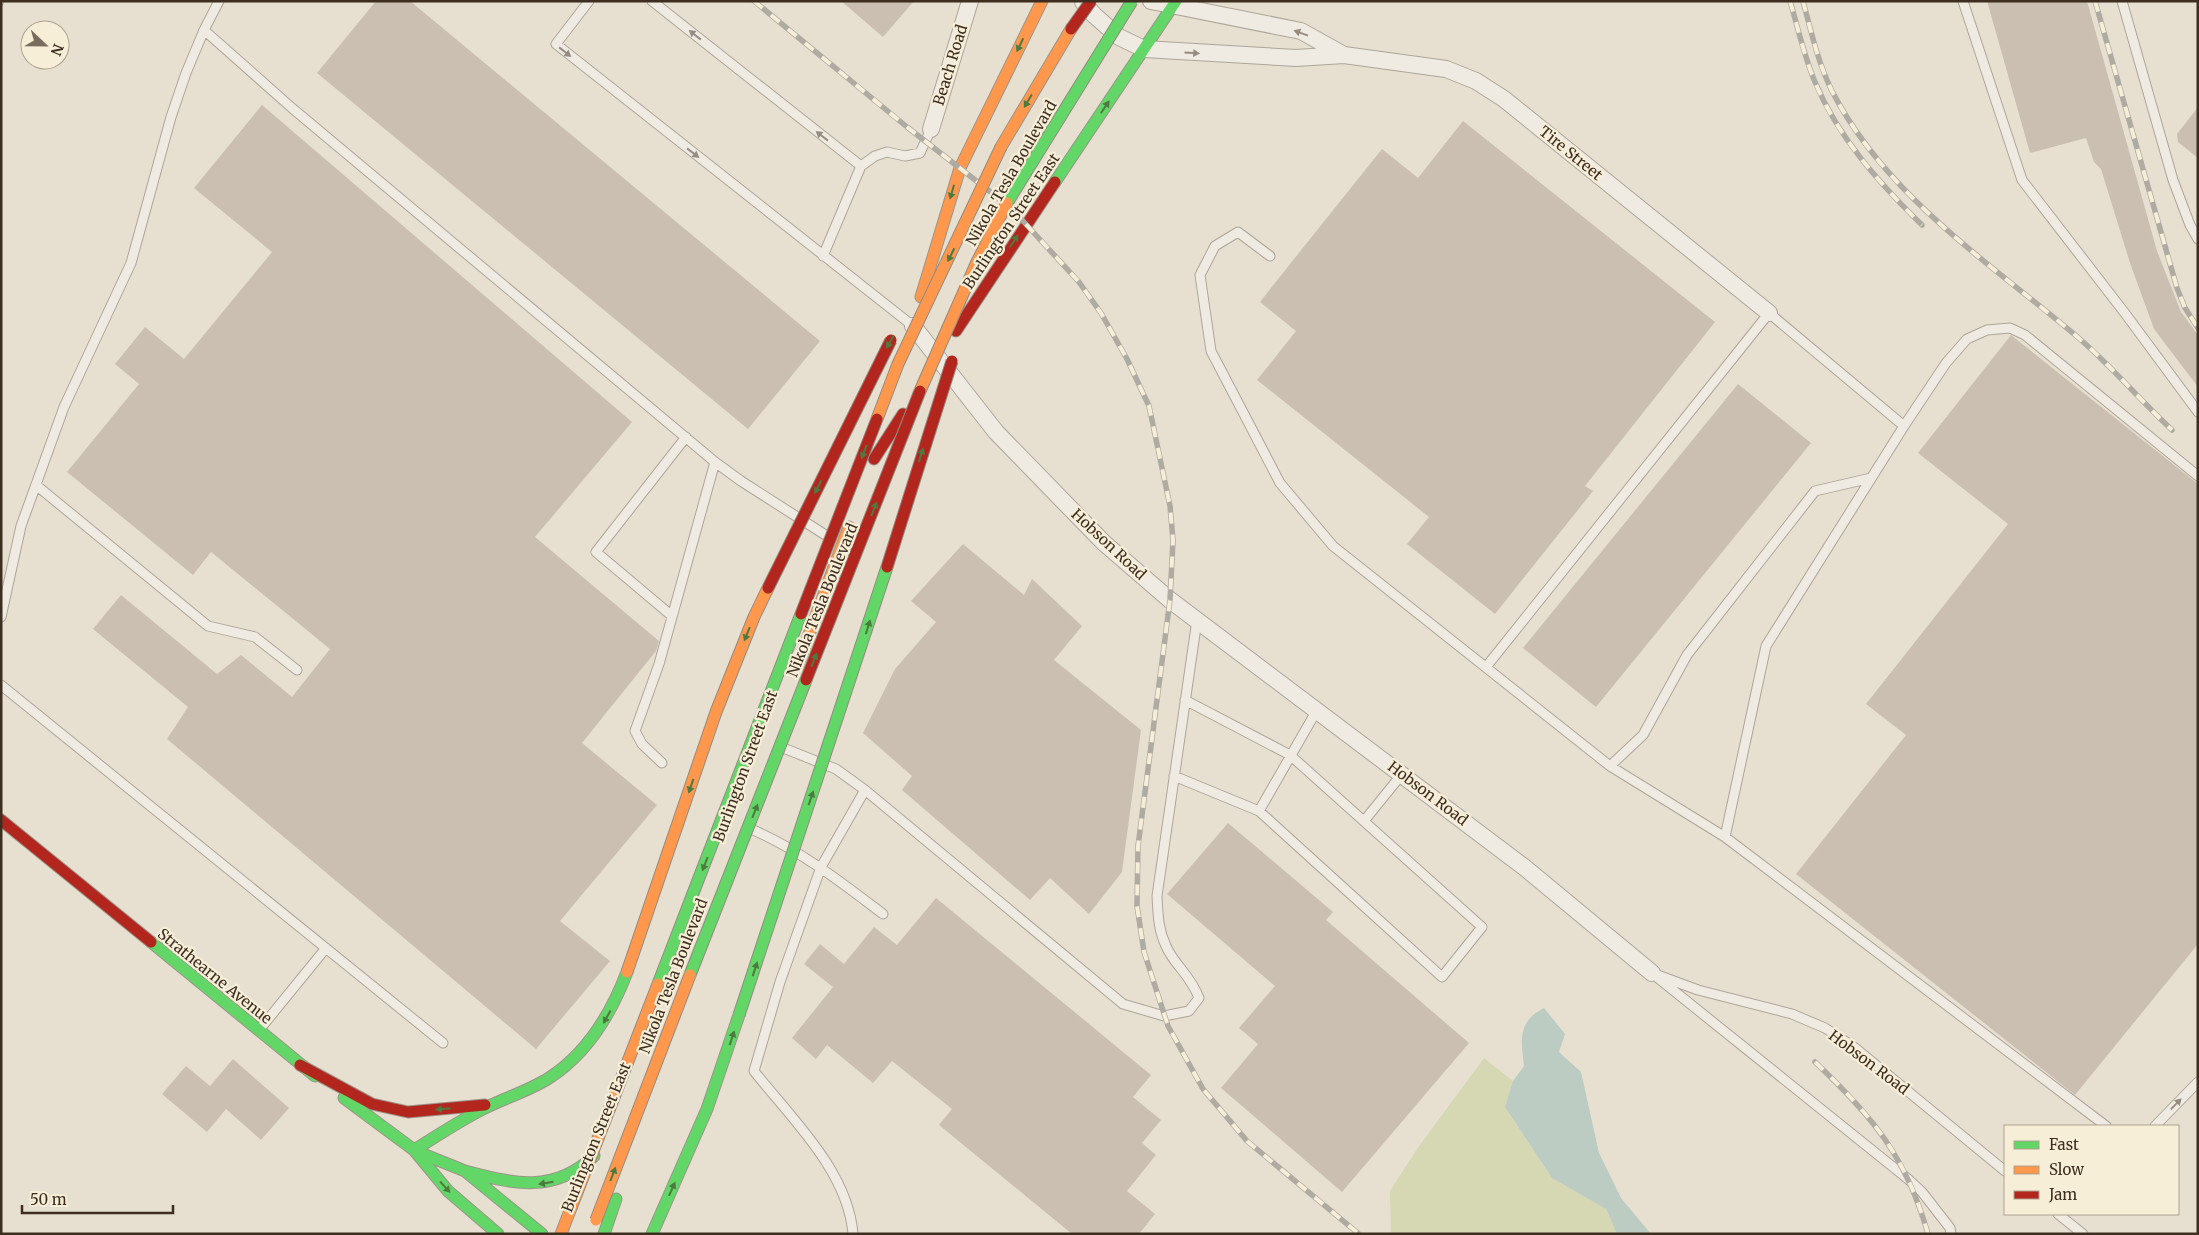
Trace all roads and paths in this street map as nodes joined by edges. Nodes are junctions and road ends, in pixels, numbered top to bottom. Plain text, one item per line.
1 (219, 1) edge
2 (589, 1) edge
3 (652, 1) edge
4 (970, 1) edge
5 (1042, 1) edge
6 (1083, 1) edge
7 (1091, 1) edge
8 (1132, 1) edge
9 (1151, 1) edge
10 (1963, 1) edge
11 (2122, 1) edge
12 (1174, 4) edge
13 (1071, 29) junction
14 (204, 30) junction
15 (1144, 49) junction
16 (1344, 55) junction
17 (931, 129) joint
18 (1052, 133) junction
19 (1000, 147) junction
20 (860, 166) junction
21 (2198, 239) edge
22 (823, 256) junction
23 (1270, 256) dead end
24 (911, 313) junction
25 (1769, 313) junction
26 (938, 357) junction
27 (2198, 412) edge
28 (1904, 426) junction
29 (686, 437) junction
30 (715, 462) junction
31 (2198, 476) edge
32 (1871, 478) junction
33 (36, 485) junction
34 (852, 519) dead end
35 (842, 545) junction
36 (672, 616) junction
37 (1, 617) edge
38 (1197, 620) junction
39 (1486, 667) junction
40 (297, 670) dead end
41 (796, 671) dead end
42 (1, 685) edge
43 (1185, 700) junction
44 (1317, 710) junction
45 (779, 716) dead end
46 (769, 742) junction
47 (1290, 755) junction
48 (662, 763) dead end
49 (1610, 766) junction
50 (1402, 774) junction
51 (1174, 776) junction
52 (865, 790) junction
53 (1259, 811) junction
54 (1, 820) edge
55 (1364, 821) junction
56 (739, 824) junction
57 (1725, 837) junction
58 (821, 867) junction
59 (883, 914) dead end
60 (326, 948) junction
61 (686, 971) junction
62 (1652, 973) junction
63 (258, 1031) junction
64 (654, 1036) dead end
65 (443, 1043) dead end
66 (300, 1065) junction
67 (2198, 1082) edge
68 (492, 1105) junction
69 (619, 1119) dead end
70 (2105, 1125) edge
71 (2156, 1125) edge
72 (414, 1150) junction
73 (2004, 1169) edge
74 (465, 1171) junction
75 (2059, 1215) edge
76 (498, 1234) edge
77 (542, 1234) edge
78 (561, 1234) edge
79 (591, 1234) edge
80 (604, 1234) edge
81 (652, 1234) edge
82 (853, 1234) edge
83 (1951, 1234) edge
84 (2083, 1234) edge

1 - 14 lane
2 -> 22 lane
20 -> 3 lane
4 - 17 street, Beach Road
5 -> 24 main road, Burlington Street East
6 - 13 main road, bridge
6 - 15 street, Tire Street
7 - 13 main road, Nikola Tesla Boulevard, bridge
8 - 18 main road, Nikola Tesla Boulevard, bridge
9 - 12 street, Tire Street
10 - 27 lane
11 - 21 lane
12 - 15 main road, Burlington Street East
16 -> 12 street, Tire Street
13 -> 19 main road, Nikola Tesla Boulevard
14 - 29 lane
14 - 33 lane
15 -> 16 street, Tire Street
26 -> 15 main road, Burlington Street East
16 - 25 street, Tire Street
17 - 20 lane
79 -> 18 main road, Nikola Tesla Boulevard, bridge
81 -> 18 main road, bridge
19 - 24 main road, bridge
19 -> 78 main road, Nikola Tesla Boulevard, bridge
20 - 22 lane
22 - 24 lane
23 - 39 lane
24 - 26 street, Hobson Road
24 - 26 main road, Burlington Street East
24 -> 68 main road, bridge
25 - 28 lane
25 - 39 lane
26 - 38 street, Hobson Road
28 - 31 lane
28 - 32 lane
29 - 30 lane
29 - 36 lane
30 - 35 lane
30 - 36 lane
32 - 49 lane
32 - 57 lane
33 - 37 lane
33 - 40 lane
34 - 35 main road
35 - 41 main road
36 - 48 lane
38 - 43 lane
38 - 44 street, Hobson Road
39 - 49 lane
42 - 60 lane
43 - 47 lane
43 - 51 lane
44 - 47 lane
44 - 50 street, Hobson Road
45 - 46 main road, Burlington Street East
46 - 52 lane
46 - 56 main road, Burlington Street East
47 - 53 lane
47 - 55 lane
49 - 57 lane
50 - 55 lane
50 - 62 street, Hobson Road
51 - 52 lane
51 - 53 lane
52 - 58 lane
53 - 55 lane
54 - 63 main road, Strathearne Avenue
56 - 58 lane
56 - 61 main road, Burlington Street East
57 - 70 lane
58 - 59 lane
58 - 82 lane
60 - 63 lane
60 - 65 lane
61 - 64 main road, Burlington Street East
61 - 80 main road, Burlington Street East
62 - 73 lane, Hobson Road
62 - 83 lane
63 - 66 main road, Strathearne Avenue
68 -> 66 main road
66 - 72 main road, Strathearne Avenue
71 -> 67 lane
68 - 72 main road
69 -> 74 main road
72 - 74 main road, Strathearne Avenue
72 -> 76 main road, Strathearne Avenue
74 - 77 main road, Strathearne Avenue
75 - 84 lane

